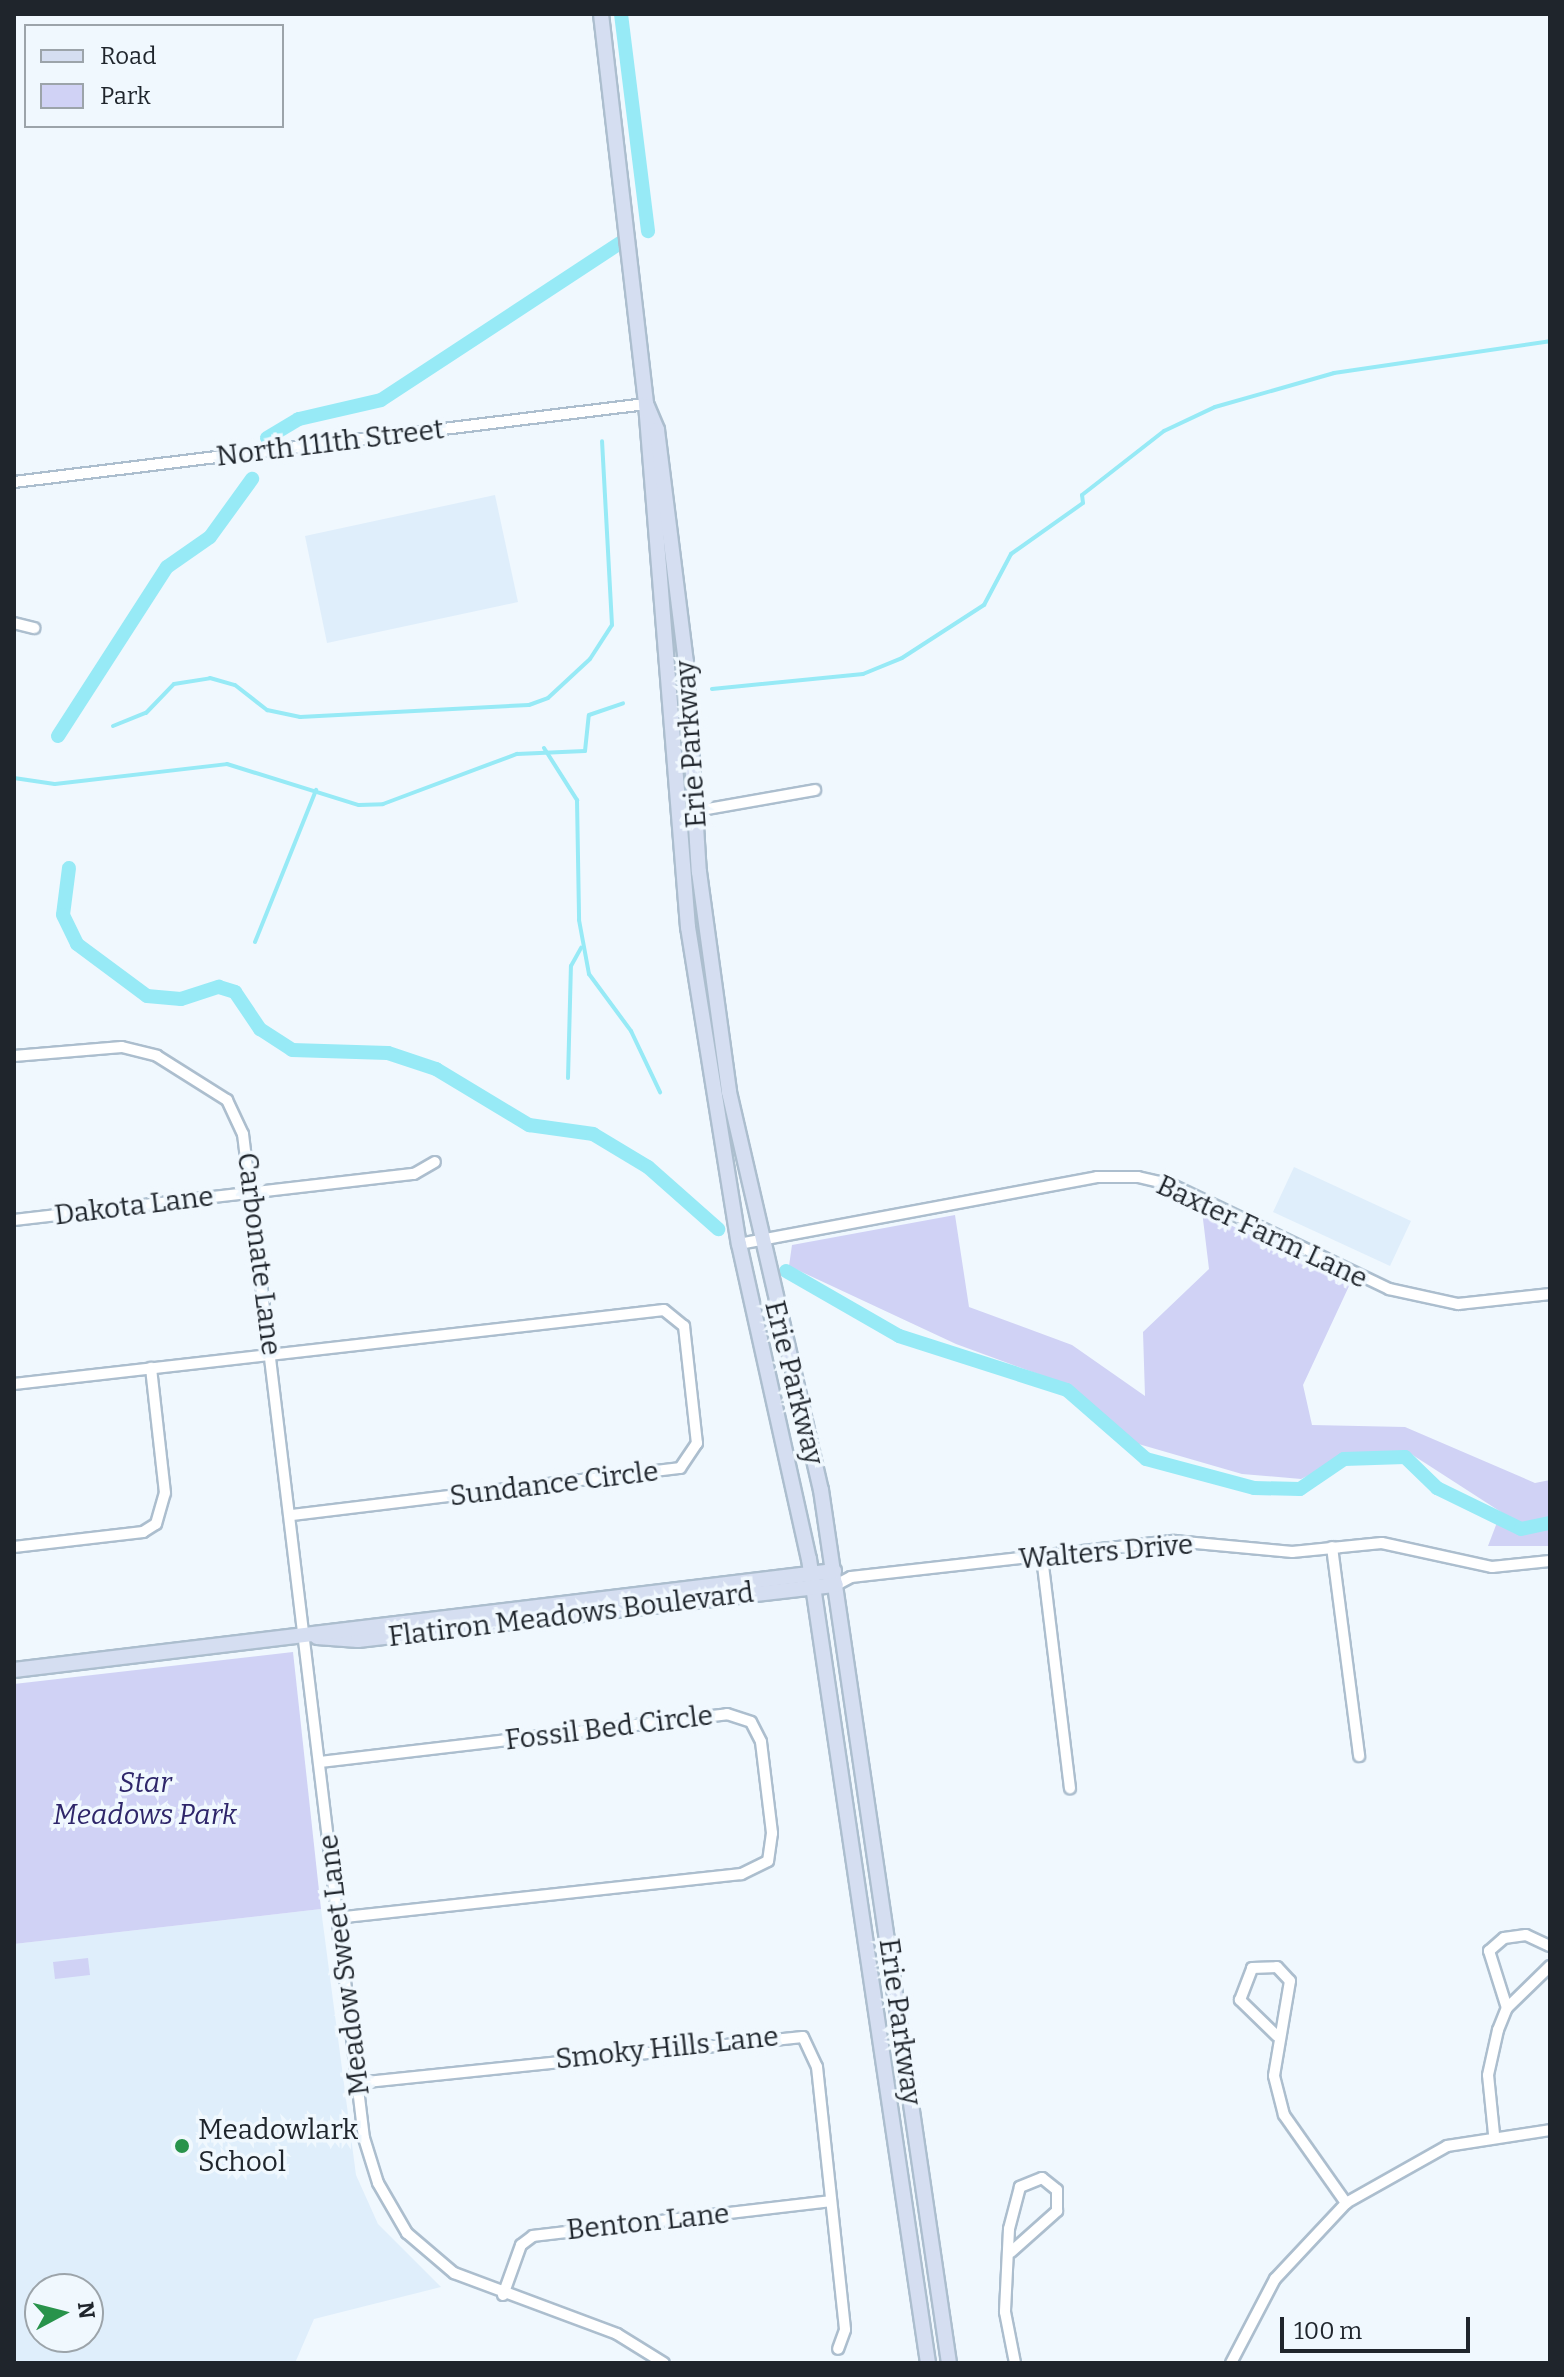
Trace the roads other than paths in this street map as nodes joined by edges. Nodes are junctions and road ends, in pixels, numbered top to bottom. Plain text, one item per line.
1 (601, 14) edge
2 (646, 404) junction
3 (14, 482) edge
4 (14, 623) edge
5 (34, 628) dead end
6 (815, 790) dead end
7 (696, 811) junction
8 (14, 1056) edge
9 (435, 1162) dead end
10 (254, 1192) junction
11 (14, 1220) edge
12 (759, 1240) junction
13 (739, 1244) junction
14 (1550, 1294) edge
15 (272, 1354) junction
16 (151, 1368) junction
17 (14, 1384) edge
18 (291, 1515) junction
19 (14, 1547) edge
20 (1332, 1547) junction
21 (1042, 1557) junction
22 (1550, 1561) edge
23 (810, 1572) junction
24 (835, 1578) junction
25 (812, 1587) junction
26 (305, 1636) junction
27 (14, 1670) edge
28 (1359, 1756) dead end
29 (320, 1762) junction
30 (1070, 1788) dead end
31 (338, 1918) junction
32 (1550, 1946) edge
33 (1550, 1966) edge
34 (1507, 2008) junction
35 (1277, 2036) junction
36 (357, 2083) junction
37 (1550, 2130) edge
38 (1494, 2134) junction
39 (831, 2201) junction
40 (1346, 2203) junction
41 (1011, 2252) junction
42 (503, 2295) junction
43 (838, 2349) dead end
44 (664, 2363) edge
45 (928, 2363) edge
46 (949, 2363) edge
47 (1015, 2363) edge
48 (1231, 2363) edge

1 - 2 main road, Erie Parkway
2 - 3 street, North 111th Street
2 - 7 main road, Erie Parkway
2 - 13 main road, Erie Parkway
4 - 5 street
6 - 7 street
7 - 12 main road, Erie Parkway
8 - 10 street, Carbonate Lane
9 - 10 street, Dakota Lane
10 - 11 street, Dakota Lane
10 - 15 street, Carbonate Lane
12 - 13 street, Baxter Farm Lane
12 - 14 street, Baxter Farm Lane
12 - 24 main road, Erie Parkway
13 - 23 main road, Erie Parkway
15 - 16 street, Sundance Circle
15 - 18 street, Carbonate Lane
15 - 18 street, Sundance Circle
16 - 17 street, Sundance Circle
16 - 19 street
18 - 26 street, Carbonate Lane
20 - 21 street, Walters Drive
20 - 22 street, Walters Drive
20 - 28 street
21 - 24 street, Walters Drive
21 - 30 street
23 - 24 main road, Flatiron Meadows Boulevard
23 - 25 main road, Erie Parkway
23 - 26 main road, Flatiron Meadows Boulevard
24 - 25 main road, Flatiron Meadows Boulevard
24 - 46 main road, Erie Parkway
25 - 26 main road, Flatiron Meadows Boulevard
25 - 45 main road, Erie Parkway
26 - 27 main road, Flatiron Meadows Boulevard
26 - 29 street, Meadow Sweet Lane
29 - 31 street, Meadow Sweet Lane
29 - 31 street, Fossil Bed Circle
31 - 36 street, Meadow Sweet Lane
32 - 34 street
33 - 34 street
34 - 38 street
35 - 35 street
35 - 40 street
36 - 39 street, Smoky Hills Lane
36 - 42 street, Meadow Sweet Lane
37 - 38 street
38 - 40 street
39 - 42 street, Benton Lane
39 - 43 street, Smoky Hills Lane
40 - 48 street
41 - 41 street
41 - 47 street
42 - 44 street, Meadow Sweet Lane

